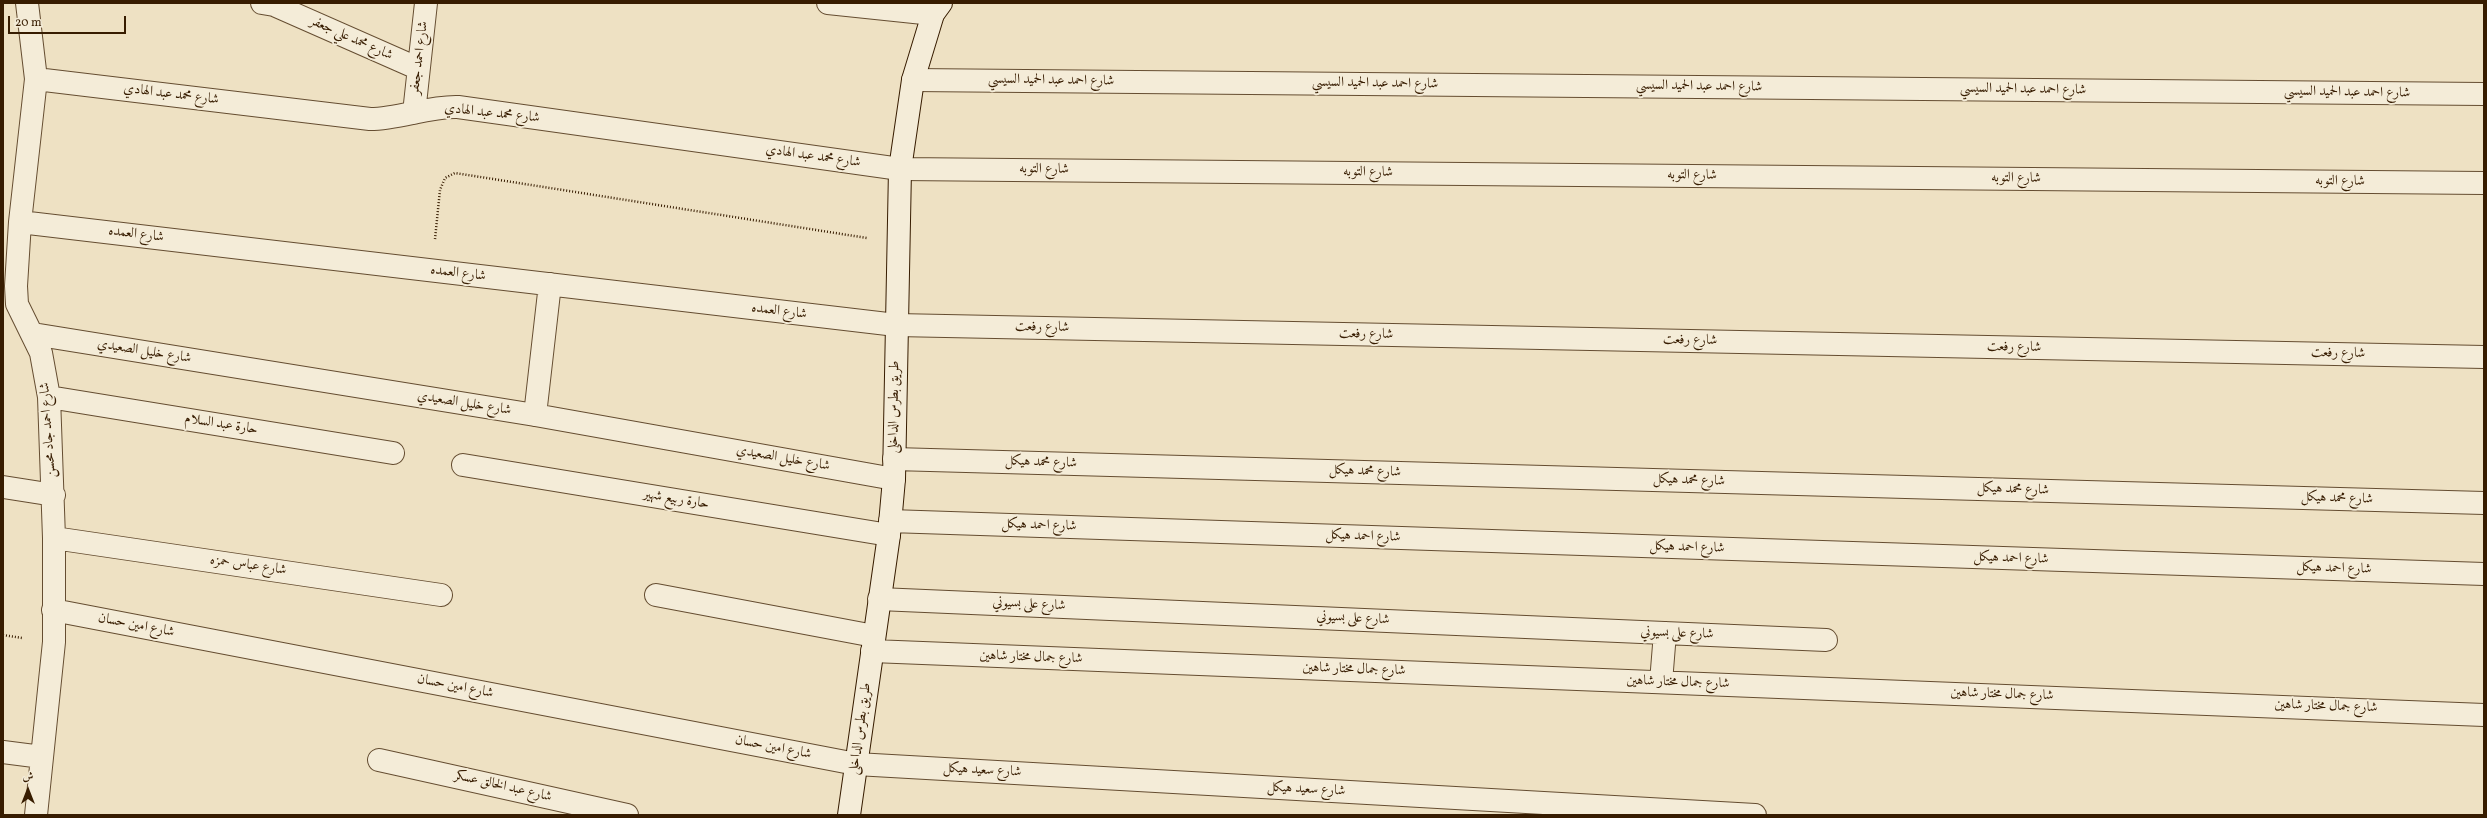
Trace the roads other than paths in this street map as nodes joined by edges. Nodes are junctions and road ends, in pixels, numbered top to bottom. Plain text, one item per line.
1 (27, 3) edge
2 (262, 3) edge
3 (426, 3) edge
4 (828, 3) edge
5 (937, 9) edge
6 (418, 68) junction
7 (36, 79) junction
8 (914, 80) junction
9 (2484, 94) edge
10 (414, 113) junction
11 (900, 169) junction
12 (2484, 184) edge
13 (20, 222) junction
14 (550, 284) junction
15 (10, 302) edge
16 (896, 325) junction
17 (33, 334) junction
18 (2484, 357) edge
19 (49, 397) junction
20 (535, 415) junction
21 (393, 453) dead end
22 (463, 465) dead end
23 (894, 469) junction
24 (3, 487) edge
25 (54, 495) junction
26 (2484, 503) edge
27 (889, 528) junction
28 (54, 538) junction
29 (2484, 574) edge
30 (441, 595) dead end
31 (656, 595) dead end
32 (880, 599) junction
33 (53, 610) junction
34 (1665, 633) junction
35 (1826, 640) dead end
36 (873, 644) junction
37 (1661, 682) junction
38 (2484, 715) edge
39 (3, 752) edge
40 (42, 757) junction
41 (379, 760) dead end
42 (856, 764) junction
43 (36, 815) edge
44 (627, 815) edge
45 (849, 815) edge
46 (1755, 815) edge

1 - 7 street, شارع احمد جاد محسن
2 - 6 street, شارع محمد علي جعفر
3 - 6 street, شارع احمد جعفر
4 - 5 street
5 - 8 street, طريق بطرس الداخلى
6 - 10 street, شارع احمد جعفر
7 - 10 street, شارع محمد عبد الهادي
7 - 13 street, شارع احمد جاد محسن
8 - 9 street, شارع احمد عبد الحميد السيسي
8 - 11 street, طريق بطرس الداخلى
10 - 11 street, شارع محمد عبد الهادي
11 - 12 street, شارع التوبه
11 - 16 street, طريق بطرس الداخلى
13 - 14 street, شارع العمده
13 - 15 street, شارع احمد جاد محسن
14 - 16 street, شارع العمده
14 - 20 street
15 - 17 street, شارع احمد جاد محسن
16 - 18 street, شارع رفعت
16 - 23 street, طريق بطرس الداخلى
17 - 19 street, شارع احمد جاد محسن
17 - 20 street, شارع خليل الصعيدي
19 - 21 street, حارة عبد السلام
19 - 25 street, شارع احمد جاد محسن
20 - 23 street, شارع خليل الصعيدي
22 - 27 street, حارة ربيع شهير
23 - 26 street, شارع محمد هيكل
23 - 27 street, طريق بطرس الداخلى
24 - 25 street
25 - 28 street, شارع احمد جاد محسن
27 - 29 street, شارع احمد هيكل
27 - 32 street, طريق بطرس الداخلى
28 - 30 street, شارع عباس حمزه
28 - 33 street, شارع احمد جاد محسن
31 - 36 street, شارع جمال مختار شاهين
32 - 34 street, شارع على بسيوني
32 - 36 street, طريق بطرس الداخلى
33 - 40 street, شارع احمد جاد محسن
33 - 42 street, شارع امين حسان
34 - 35 street, شارع على بسيوني
34 - 37 street
36 - 37 street, شارع جمال مختار شاهين
36 - 42 street, طريق بطرس الداخلى
37 - 38 street, شارع جمال مختار شاهين
39 - 40 street
40 - 43 street, شارع احمد جاد محسن
41 - 44 street, شارع عبد الخالق عسكر
42 - 45 street, طريق بطرس الداخلى
42 - 46 street, شارع سعيد هيكل

